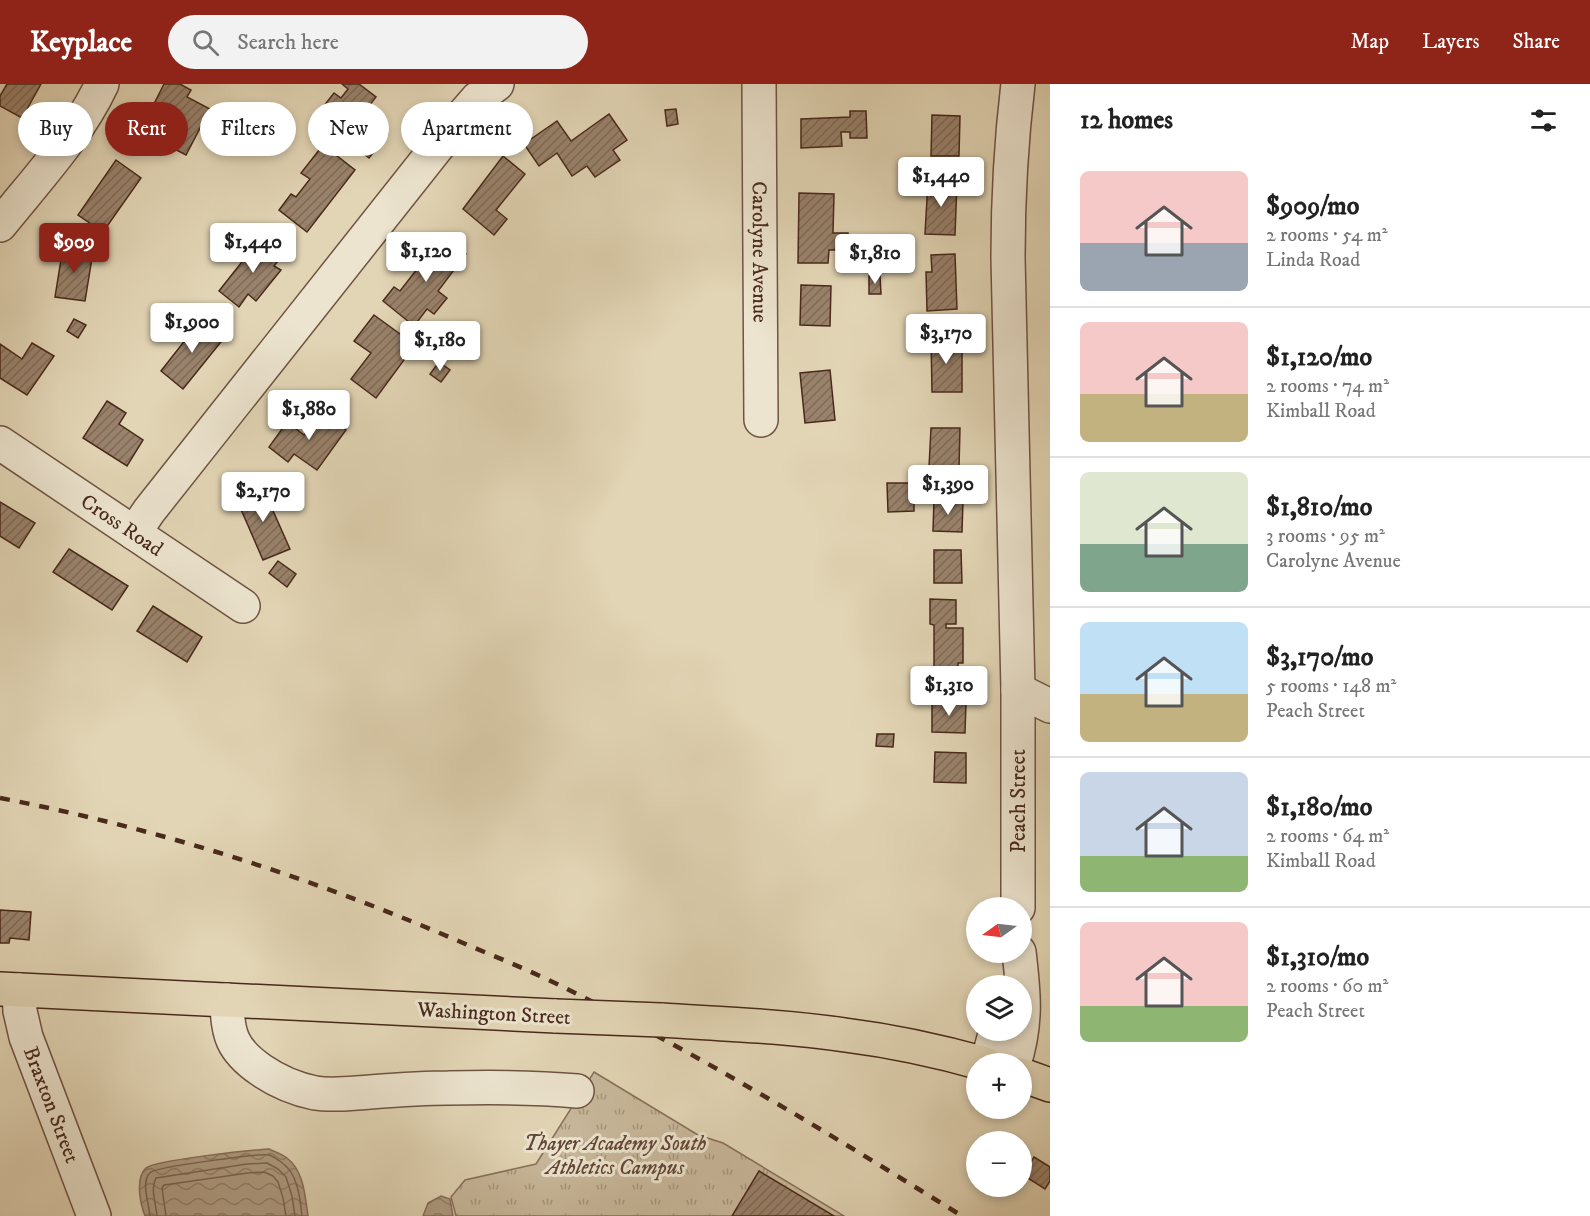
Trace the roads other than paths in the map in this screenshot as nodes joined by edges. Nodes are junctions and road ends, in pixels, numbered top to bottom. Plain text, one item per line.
1 (102, 84) edge
2 (759, 84) edge
3 (1018, 84) edge
4 (478, 89) edge
5 (0, 225) edge
6 (761, 420) dead end
7 (0, 443) edge
8 (134, 533) junction
9 (243, 606) dead end
10 (1018, 690) junction
11 (1050, 706) edge
12 (1018, 897) edge
13 (1020, 963) edge
14 (10, 989) edge
15 (227, 1000) junction
16 (1017, 1053) edge
17 (966, 1059) edge
18 (1032, 1078) edge
19 (1050, 1085) edge
20 (577, 1091) dead end
21 (94, 1216) edge

1 - 5 street
2 - 6 street, Carolyne Avenue
3 - 10 street, Peach Street
4 - 8 street
7 - 8 street, Cross Road
8 - 9 street, Cross Road
10 - 11 street
10 - 12 street, Peach Street
13 - 16 street
14 - 15 main road, Washington Street
14 - 21 street, Braxton Street
15 - 17 main road, Washington Street, bridge
15 - 20 street
18 - 19 main road

